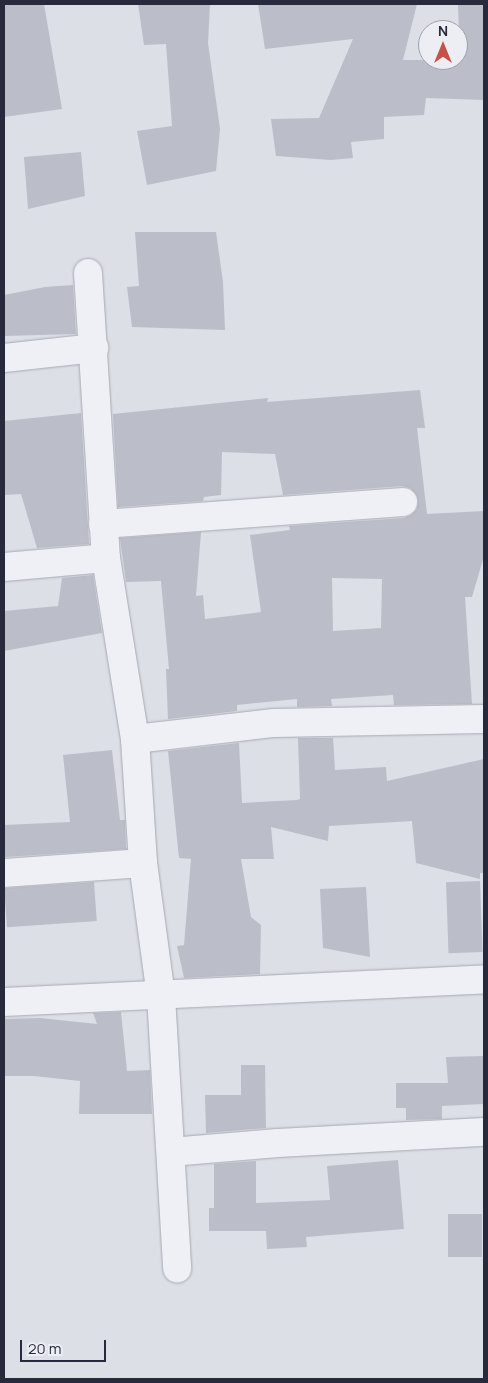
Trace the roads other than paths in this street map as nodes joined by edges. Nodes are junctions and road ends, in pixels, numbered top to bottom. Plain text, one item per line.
1 (88, 273) dead end
2 (94, 348) junction
3 (4, 358) edge
4 (403, 502) dead end
5 (103, 524) junction
6 (106, 558) junction
7 (4, 567) edge
8 (484, 719) edge
9 (135, 739) junction
10 (143, 863) junction
11 (4, 873) edge
12 (484, 979) edge
13 (162, 996) junction
14 (4, 1002) edge
15 (484, 1132) edge
16 (171, 1152) junction
17 (177, 1269) dead end

1 - 2 street
2 - 3 street
2 - 5 street
4 - 5 street
5 - 6 street
6 - 7 street
6 - 9 street
8 - 9 street
9 - 10 street
10 - 11 street
10 - 13 street
12 - 13 street
13 - 14 street
13 - 16 street
15 - 16 street
16 - 17 street

